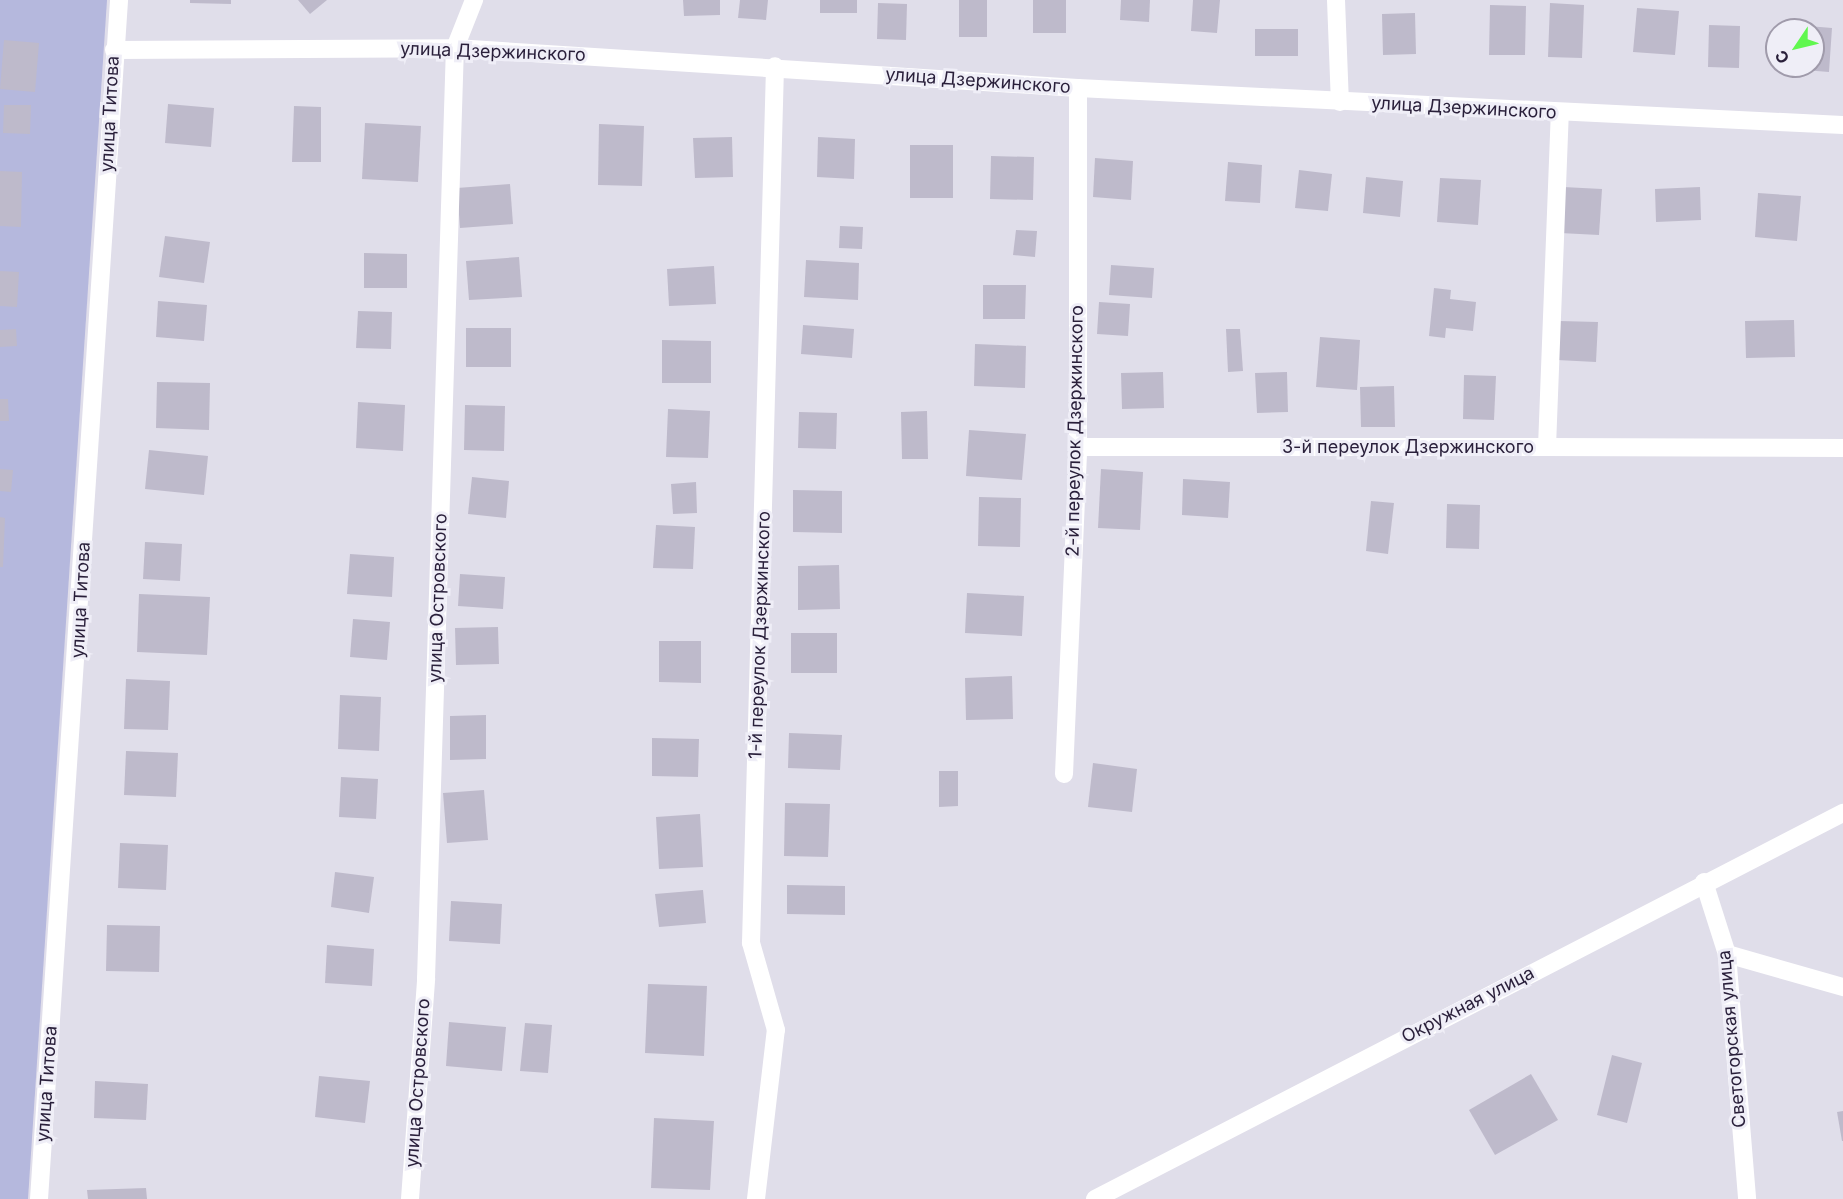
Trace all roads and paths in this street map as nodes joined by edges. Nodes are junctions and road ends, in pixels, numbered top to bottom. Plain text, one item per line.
1 (119, 0) edge
2 (474, 0) edge
3 (1336, 0) edge
4 (454, 48) junction
5 (114, 50) junction
6 (775, 66) junction
7 (1078, 88) junction
8 (1340, 102) junction
9 (1560, 112) junction
10 (1843, 125) edge
11 (1078, 447) junction
12 (1547, 447) junction
13 (1843, 448) edge
14 (1064, 774) dead end
15 (1843, 813) edge
16 (1704, 882) junction
17 (1727, 954) junction
18 (1843, 987) edge
19 (39, 1199) edge
20 (410, 1199) edge
21 (756, 1199) edge
22 (1095, 1199) edge
23 (1747, 1199) edge

1 - 5 street, улица Титова
2 - 4 street, улица Островского
3 - 8 street
4 - 5 street, улица Дзержинского
4 - 6 street, улица Дзержинского
4 - 20 street, улица Островского
5 - 19 street, улица Титова
6 - 7 street, улица Дзержинского
6 - 21 street, 1-й переулок Дзержинского
7 - 8 street, улица Дзержинского
7 - 11 street, 2-й переулок Дзержинского
8 - 9 street, улица Дзержинского
9 - 10 street, улица Дзержинского
9 - 12 street, 3-й переулок Дзержинского
11 - 12 street, 3-й переулок Дзержинского
11 - 14 street, 2-й переулок Дзержинского
12 - 13 street
15 - 16 street, Окружная улица
16 - 17 street, Светогорская улица
16 - 22 street, Окружная улица
17 - 18 street
17 - 23 street, Светогорская улица

